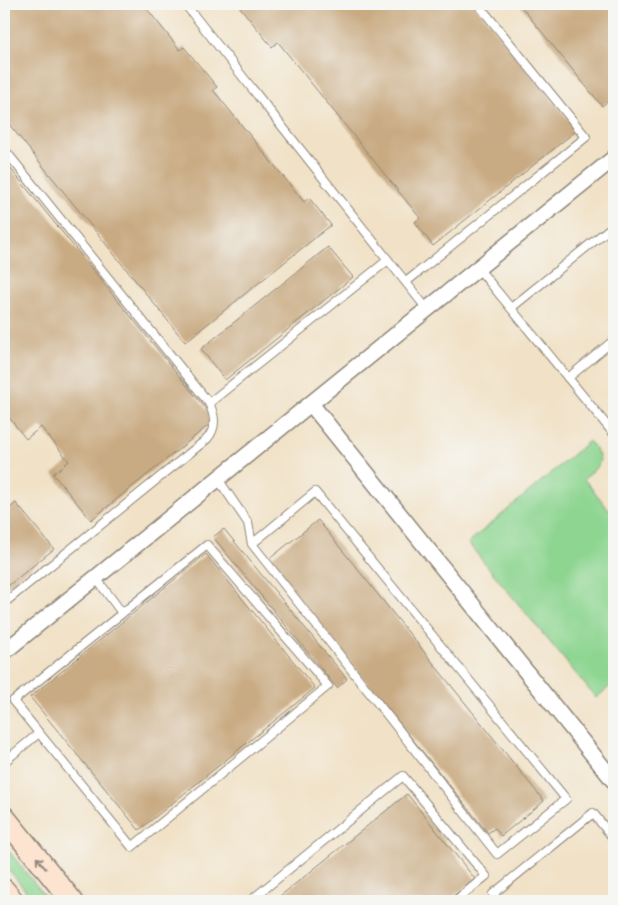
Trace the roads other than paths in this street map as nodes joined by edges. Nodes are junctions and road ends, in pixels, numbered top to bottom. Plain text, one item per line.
1 (185, 4) edge
2 (478, 4) edge
3 (4, 149) edge
4 (614, 158) edge
5 (614, 225) edge
6 (388, 260) junction
7 (478, 268) junction
8 (406, 282) junction
9 (511, 308) junction
10 (427, 310) junction
11 (614, 340) edge
12 (568, 378) junction
13 (209, 403) junction
14 (311, 404) junction
15 (614, 434) edge
16 (218, 479) junction
17 (252, 544) junction
18 (96, 578) junction
19 (4, 603) edge
20 (122, 613) junction
21 (4, 652) edge
22 (39, 733) junction
23 (4, 762) edge
24 (614, 781) edge
25 (4, 817) edge
26 (614, 839) edge
27 (4, 890) edge
28 (13, 901) edge
29 (72, 901) edge
30 (250, 901) edge
31 (455, 901) edge
32 (499, 901) edge

1 - 6 lane
2 - 8 lane
3 - 13 lane
4 - 7 street
5 - 9 lane
6 - 8 lane
6 - 13 lane
7 - 9 lane
7 - 10 street
8 - 10 lane
9 - 12 lane
10 - 14 street
11 - 12 lane
12 - 15 lane
13 - 19 lane
14 - 16 street
14 - 24 street
16 - 17 lane
16 - 18 street
17 - 17 lane
18 - 20 lane
18 - 21 street
20 - 22 lane
20 - 22 lane
22 - 23 lane
29 -> 25 street
26 - 32 lane
27 - 28 street
30 - 31 lane

